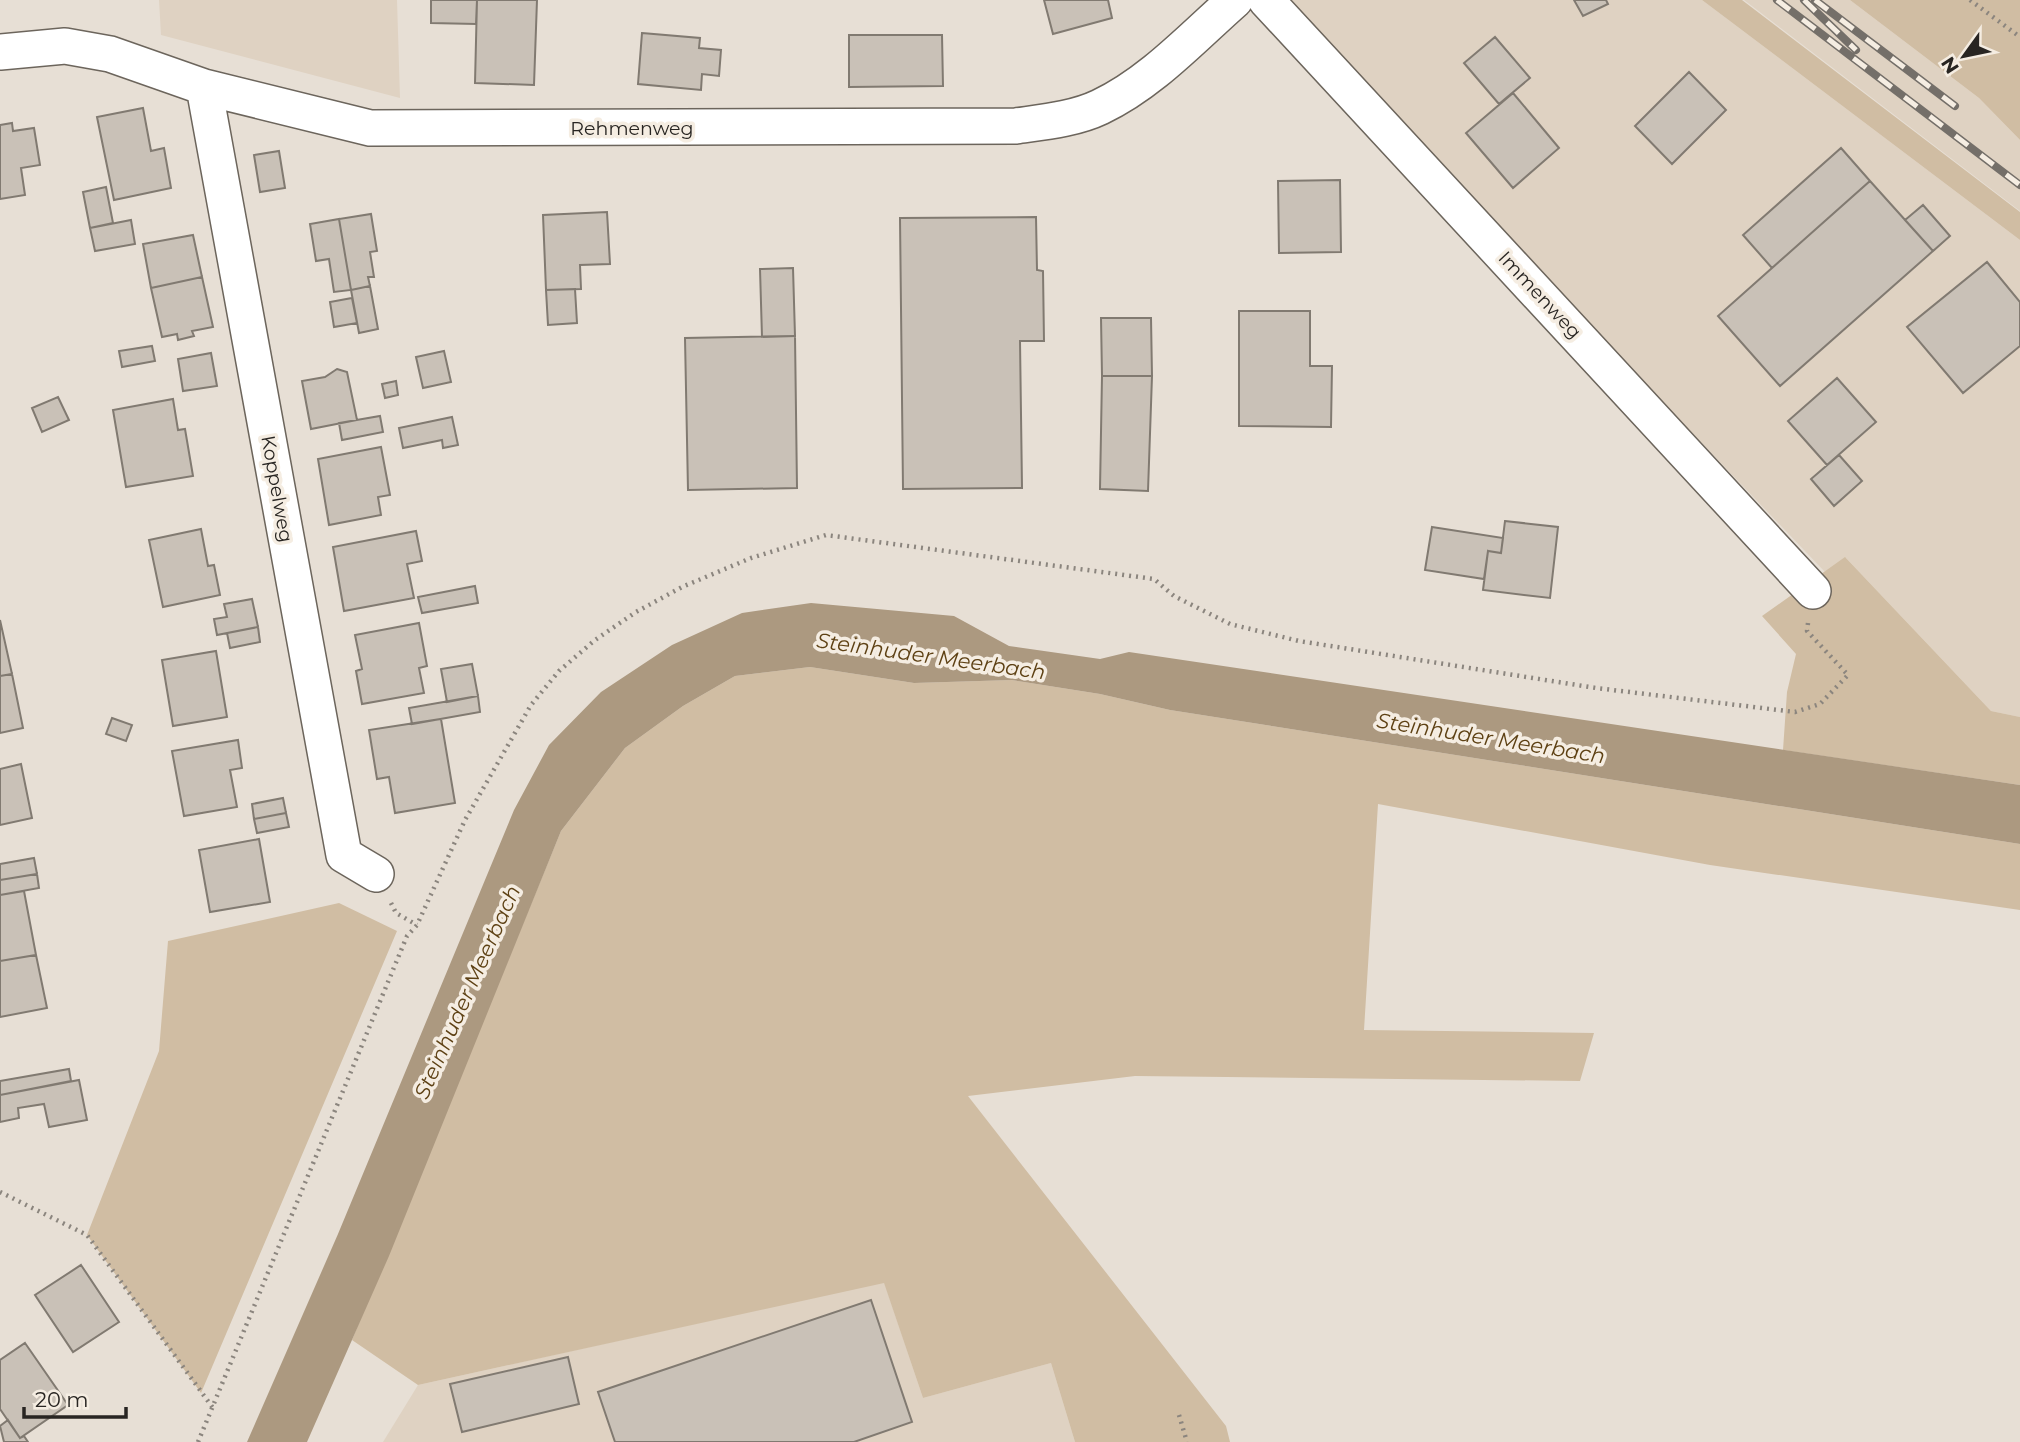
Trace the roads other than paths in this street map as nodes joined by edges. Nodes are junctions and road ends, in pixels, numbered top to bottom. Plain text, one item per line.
1 (1235, 0) edge
2 (1266, 0) edge
3 (0, 52) edge
4 (204, 87) junction
5 (1813, 591) road end
6 (376, 874) dead end

1 - 4 street, Rehmenweg
2 - 5 street, Immenweg
3 - 4 street, Rehmenweg
4 - 6 street, Koppelweg

